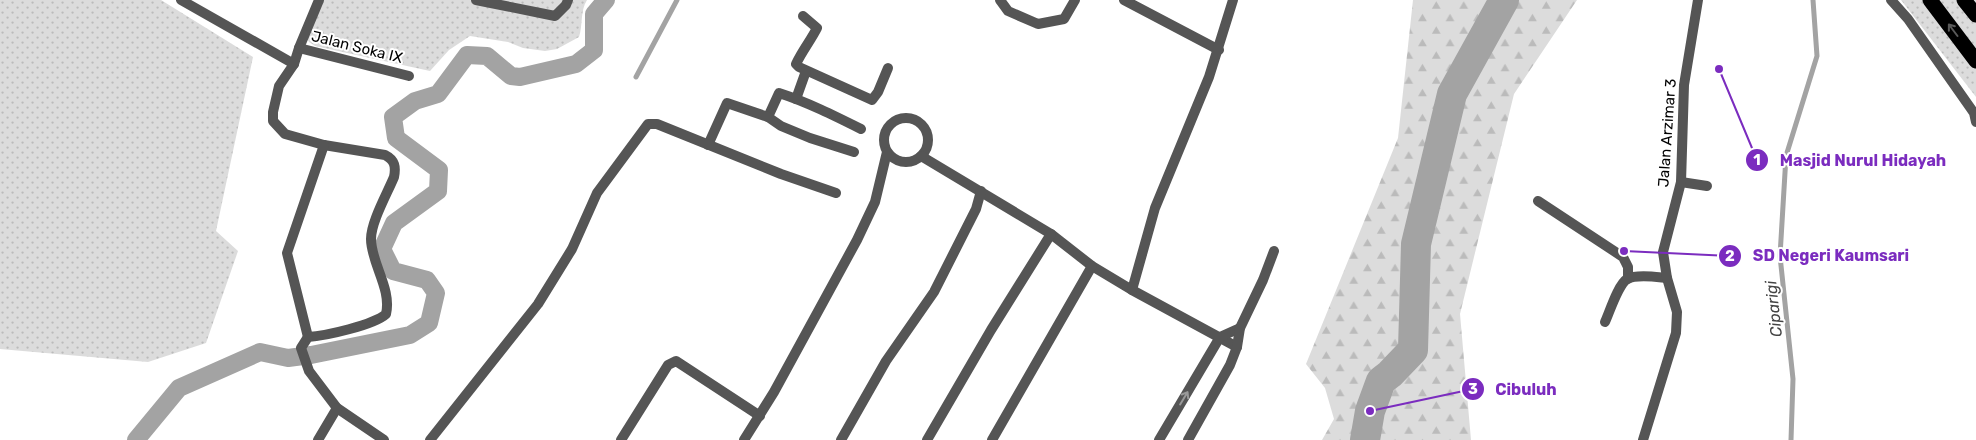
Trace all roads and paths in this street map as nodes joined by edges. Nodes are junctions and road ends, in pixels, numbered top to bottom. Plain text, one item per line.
1 (181, 0) edge
2 (319, 0) edge
3 (476, 0) edge
4 (568, 0) edge
5 (1000, 0) edge
6 (1075, 0) edge
7 (1124, 0) edge
8 (1233, 0) edge
9 (1698, 0) edge
10 (1891, 0) edge
11 (1930, 0) edge
12 (1964, 0) edge
13 (1976, 14) edge
14 (803, 16) dead end
15 (299, 48) junction
16 (1219, 50) junction
17 (1976, 60) edge
18 (294, 64) junction
19 (888, 68) dead end
20 (806, 71) junction
21 (409, 76) dead end
22 (796, 98) junction
23 (768, 117) junction
24 (1976, 122) edge
25 (861, 129) dead end
26 (324, 145) junction
27 (708, 145) junction
28 (854, 152) dead end
29 (887, 152) junction
30 (921, 156) junction
31 (1681, 182) junction
32 (1707, 186) dead end
33 (981, 191) junction
34 (836, 193) dead end
35 (1538, 201) dead end
36 (1051, 234) junction
37 (1274, 251) dead end
38 (1092, 266) junction
39 (1667, 278) junction
40 (1628, 279) junction
41 (1132, 290) junction
42 (1605, 322) dead end
43 (1240, 328) junction
44 (308, 337) junction
45 (1220, 337) junction
46 (1237, 347) junction
47 (338, 408) junction
48 (760, 416) junction
49 (318, 440) edge
50 (384, 440) edge
51 (430, 440) edge
52 (621, 440) edge
53 (744, 440) edge
54 (842, 440) edge
55 (927, 440) edge
56 (992, 440) edge
57 (1159, 440) edge
58 (1188, 440) edge
59 (1643, 440) edge

1 - 18 street
2 - 15 street
3 - 4 street
5 - 6 street
7 - 16 street
8 - 16 street
9 - 31 street, Jalan Arzimar 3
10 - 24 street
17 -> 11 highway
12 - 13 highway
14 - 20 street
15 - 18 street
15 - 21 street, Jalan Soka IX
16 - 41 street
18 - 26 street
19 - 20 street
20 - 22 street
22 - 23 street
22 - 25 street
23 - 27 street
23 - 28 street
26 - 44 street
26 - 44 street
27 - 34 street
27 - 51 street
29 - 30 street
29 - 30 street
29 - 48 street
30 - 33 street
31 - 32 street
31 - 39 street, Jalan Arzimar 3
33 - 36 street
33 - 54 street
35 - 40 street
36 - 38 street
36 - 55 street
37 - 43 street
38 - 41 street
38 - 56 street
39 - 40 street
39 - 59 street, Jalan Arzimar 3
40 - 42 street
41 - 45 street
43 - 45 street
43 - 46 street
44 - 47 street
45 - 46 street
57 -> 45 street
46 - 58 street
47 - 49 street
47 - 50 street
48 - 52 street
48 - 53 street

